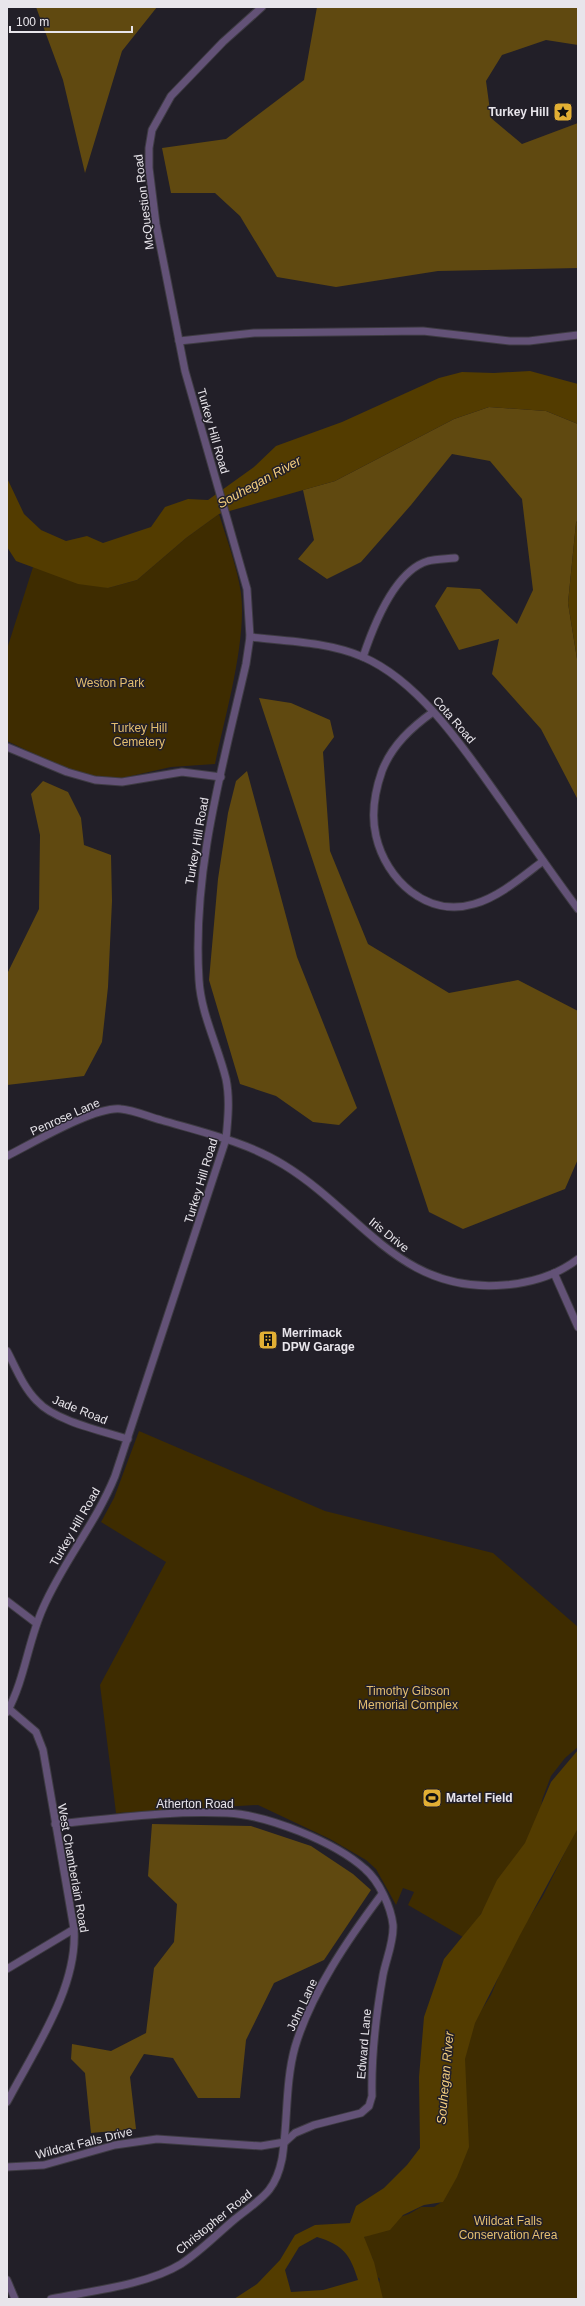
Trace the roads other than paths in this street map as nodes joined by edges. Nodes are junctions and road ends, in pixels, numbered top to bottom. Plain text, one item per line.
1 (262, 7) edge
2 (578, 335) edge
3 (179, 341) junction
4 (455, 558) dead end
5 (250, 637) junction
6 (363, 657) junction
7 (433, 712) junction
8 (7, 747) edge
9 (221, 777) junction
10 (543, 861) junction
11 (578, 909) edge
12 (226, 1139) junction
13 (7, 1156) edge
14 (578, 1259) edge
15 (554, 1273) junction
16 (578, 1327) edge
17 (7, 1351) edge
18 (128, 1439) junction
19 (7, 1601) edge
20 (36, 1623) junction
21 (8, 1710) edge
22 (54, 1824) junction
23 (382, 1894) junction
24 (74, 1929) junction
25 (7, 1968) edge
26 (7, 2102) edge
27 (285, 2142) junction
28 (7, 2167) edge
29 (7, 2280) edge
30 (15, 2299) edge
31 (51, 2299) edge

1 - 3 street, McQuestion Road
2 - 3 street
3 - 5 street, Turkey Hill Road
4 - 6 street
5 - 6 street, Cota Road
5 - 9 street, Turkey Hill Road
6 - 7 street, Cota Road
7 - 10 street, Cota Road
7 - 10 street
8 - 9 street
9 - 12 street, Turkey Hill Road
10 - 11 street, Cota Road
12 - 13 street, Penrose Lane
12 - 15 street, Iris Drive
12 - 18 street, Turkey Hill Road
14 - 15 street, Iris Drive
15 - 16 street
17 - 18 street, Jade Road
18 - 20 street, Turkey Hill Road
19 - 20 street
20 - 21 street, Turkey Hill Road
21 - 22 street, West Chamberlain Road
22 - 23 street, Atherton Road
22 - 24 street, West Chamberlain Road
23 - 27 street, John Lane
23 - 27 street, Edward Lane
24 - 25 street
24 - 26 street, West Chamberlain Road
27 - 28 street, Wildcat Falls Drive
27 - 31 street, Christopher Road
29 - 30 street

